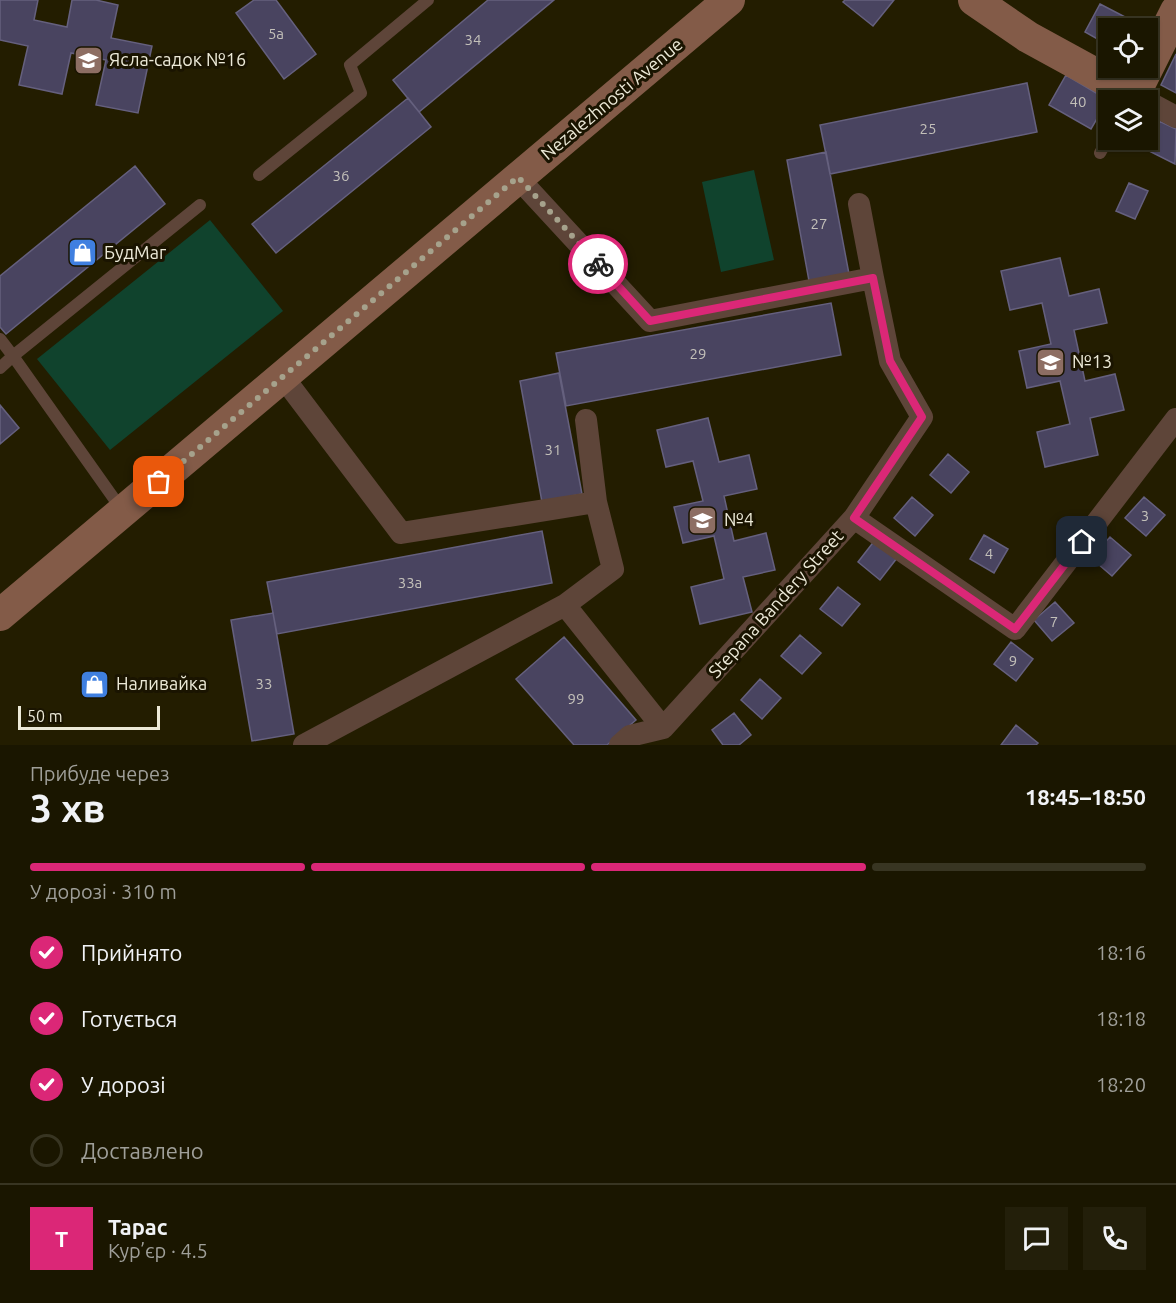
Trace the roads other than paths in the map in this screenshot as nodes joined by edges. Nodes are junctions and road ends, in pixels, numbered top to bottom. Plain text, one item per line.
1 (428, 0) edge
2 (729, 0) edge
3 (974, 0) edge
4 (1176, 11) edge
5 (1124, 90) edge
6 (1144, 90) edge
7 (1158, 108) edge
8 (1176, 117) edge
9 (1102, 150) edge
10 (1101, 153) dead end
11 (259, 175) dead end
12 (518, 177) junction
13 (859, 204) dead end
14 (200, 205) dead end
15 (873, 278) junction
16 (0, 339) edge
17 (14, 356) junction
18 (0, 368) edge
19 (283, 377) junction
20 (1176, 419) edge
21 (586, 420) dead end
22 (596, 502) junction
23 (123, 512) junction
24 (854, 518) junction
25 (565, 605) junction
26 (0, 615) edge
27 (641, 739) edge
28 (304, 745) edge

1 - 11 lane
2 - 12 street, Nezalezhnosti Avenue
3 - 5 street
4 - 6 street
7 - 8 street
9 - 10 lane
12 - 15 street
12 - 19 street, Nezalezhnosti Avenue
13 - 15 street
14 - 17 lane
15 - 24 street, Stepana Bandery Street
16 - 17 lane
17 - 18 lane
17 - 23 lane
19 - 22 street
19 - 23 street, Nezalezhnosti Avenue
20 - 24 street
21 - 22 street
22 - 25 street
23 - 26 street, Nezalezhnosti Avenue
24 - 27 street, Stepana Bandery Street
25 - 27 street
25 - 28 street

